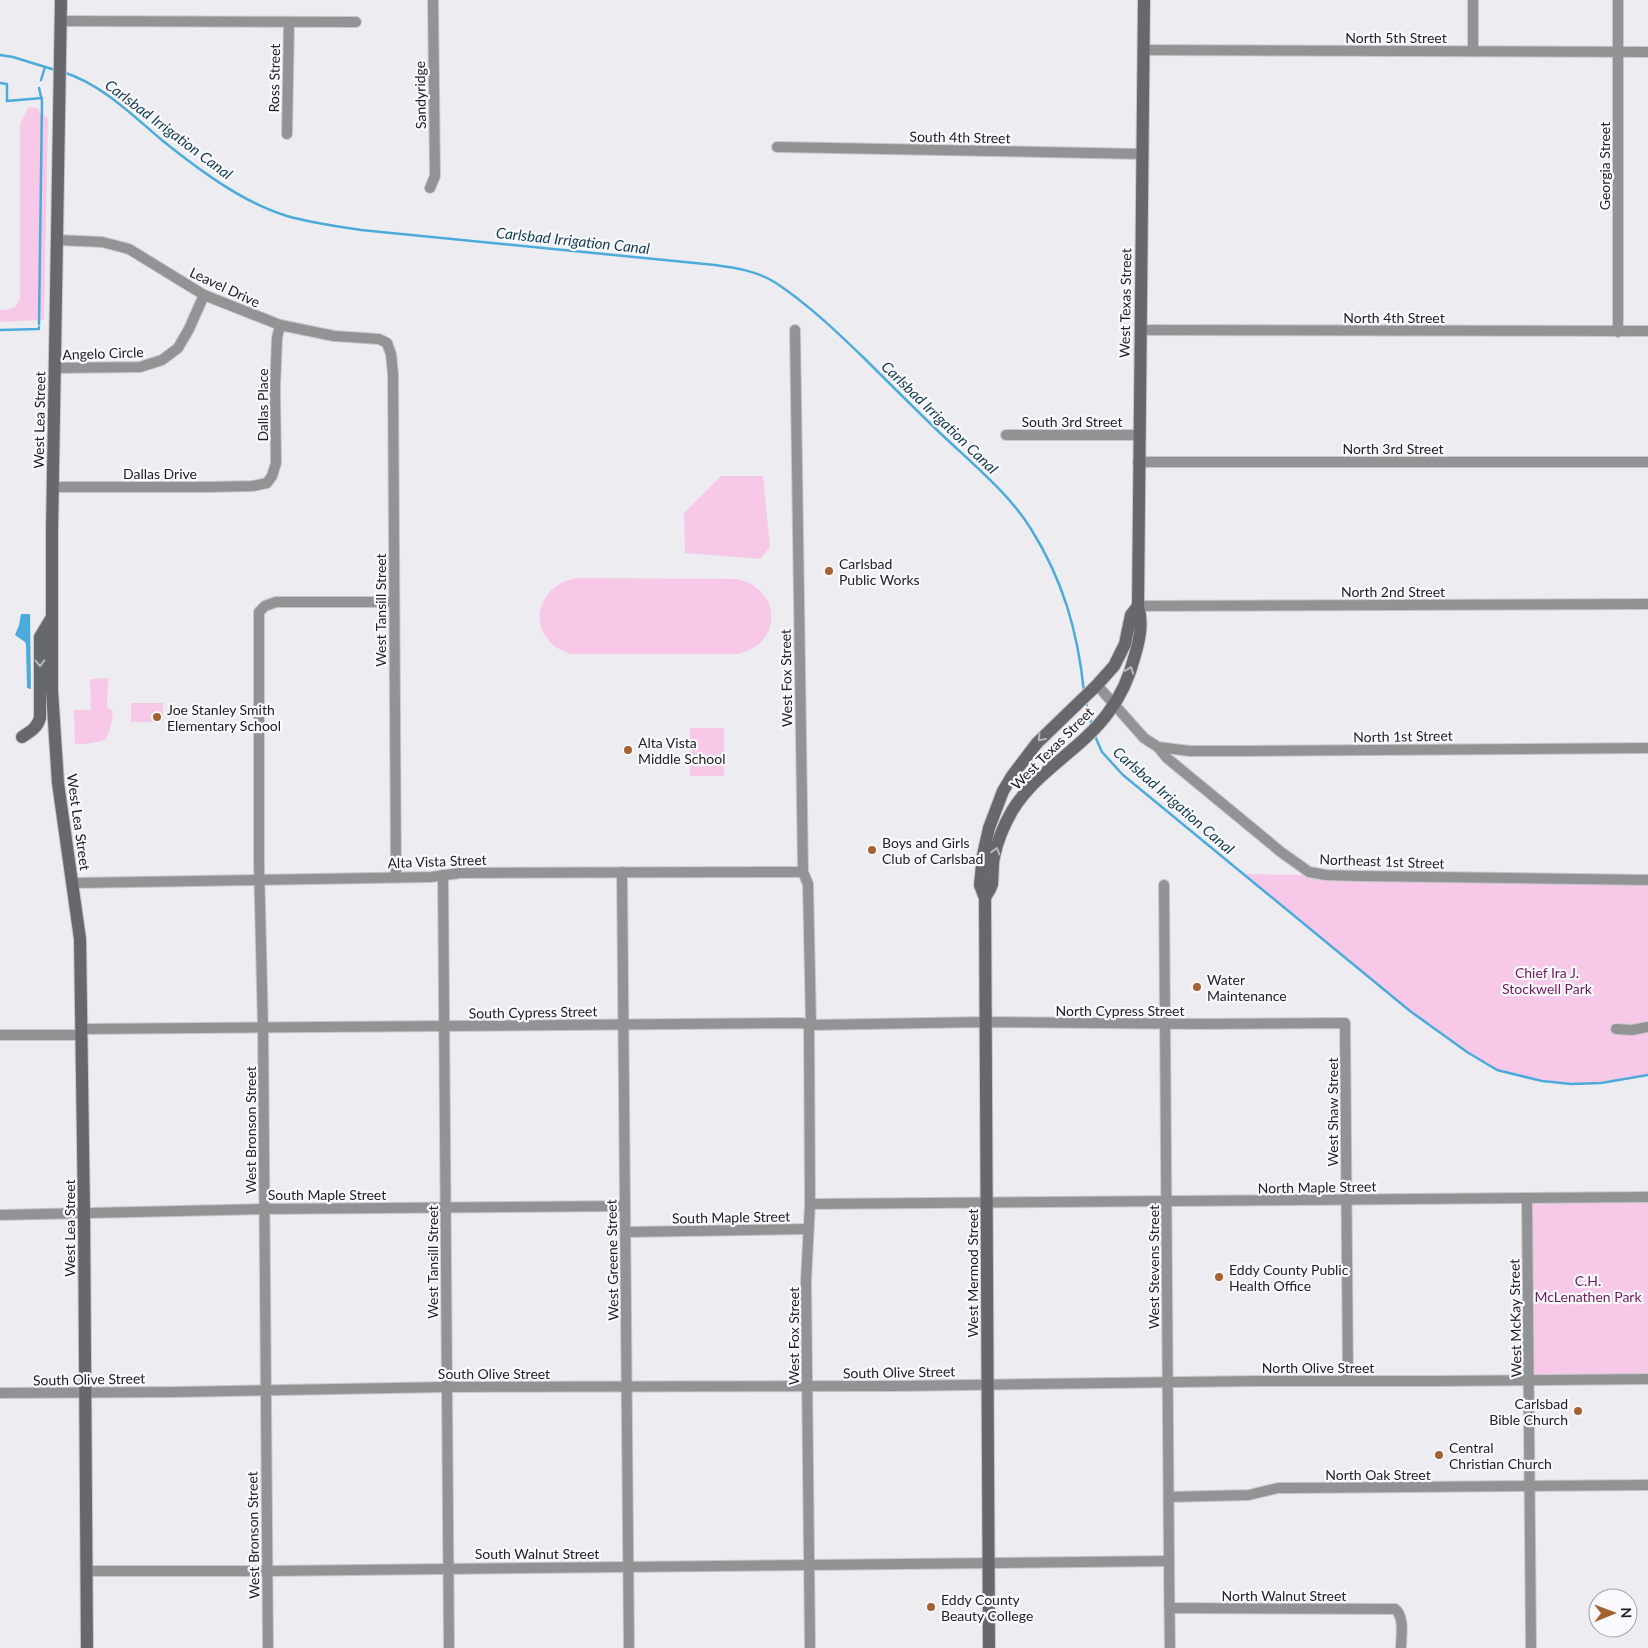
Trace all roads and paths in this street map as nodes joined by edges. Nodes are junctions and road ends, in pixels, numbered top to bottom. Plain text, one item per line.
1 (61, 0) edge
2 (433, 0) edge
3 (1144, 0) edge
4 (1473, 0) edge
5 (1618, 0) edge
6 (60, 21) junction
7 (288, 22) junction
8 (356, 22) dead end
9 (1144, 50) junction
10 (1473, 51) junction
11 (1618, 52) junction
12 (1648, 52) edge
13 (287, 134) dead end
14 (777, 147) dead end
15 (1142, 154) junction
16 (430, 188) dead end
17 (58, 240) junction
18 (204, 295) junction
19 (280, 325) junction
20 (795, 330) dead end
21 (1140, 330) junction
22 (1618, 332) junction
23 (1648, 332) edge
24 (387, 343) joint
25 (55, 368) junction
26 (1006, 435) dead end
27 (1139, 435) junction
28 (1138, 462) junction
29 (1648, 462) edge
30 (267, 483) joint
31 (53, 487) junction
32 (394, 602) junction
33 (1648, 604) edge
34 (1138, 606) junction
35 (52, 617) junction
36 (1098, 685) junction
37 (1112, 709) junction
38 (22, 736) dead end
39 (1158, 747) junction
40 (1648, 748) edge
41 (622, 872) junction
42 (802, 872) junction
43 (442, 875) junction
44 (396, 877) junction
45 (260, 879) junction
46 (1648, 880) edge
47 (73, 883) junction
48 (1164, 886) dead end
49 (985, 898) junction
50 (985, 1022) junction
51 (1345, 1023) joint
52 (624, 1024) junction
53 (810, 1024) junction
54 (1166, 1024) junction
55 (444, 1027) junction
56 (1648, 1027) edge
57 (263, 1028) junction
58 (1616, 1029) dead end
59 (82, 1032) junction
60 (0, 1035) edge
61 (1648, 1197) edge
62 (1527, 1198) junction
63 (1347, 1200) junction
64 (986, 1202) junction
65 (1167, 1202) junction
66 (810, 1204) junction
67 (625, 1206) junction
68 (445, 1207) junction
69 (264, 1208) junction
70 (84, 1213) junction
71 (0, 1215) edge
72 (808, 1229) junction
73 (626, 1232) junction
74 (1529, 1379) junction
75 (1648, 1379) edge
76 (1348, 1380) junction
77 (1167, 1382) junction
78 (988, 1384) junction
79 (446, 1386) junction
80 (627, 1386) junction
81 (807, 1387) junction
82 (265, 1389) junction
83 (84, 1392) junction
84 (0, 1393) edge
85 (1648, 1486) edge
86 (1529, 1487) junction
87 (1169, 1497) junction
88 (1169, 1561) junction
89 (989, 1563) junction
90 (809, 1564) junction
91 (628, 1566) junction
92 (448, 1568) junction
93 (86, 1571) junction
94 (267, 1571) junction
95 (1170, 1608) junction
96 (87, 1648) edge
97 (268, 1648) edge
98 (449, 1648) edge
99 (629, 1648) edge
100 (810, 1648) edge
101 (989, 1648) edge
102 (1170, 1648) edge
103 (1400, 1648) edge
104 (1531, 1648) edge

1 - 6 street, West Lea Street
2 - 16 street, Sandyridge
3 - 9 street, West Texas Street
4 - 10 street
5 - 11 street, Georgia Street
6 - 7 street
6 - 17 street, West Lea Street
7 - 8 street
7 - 13 street, Ross Street
9 - 10 street, North 5th Street
9 - 15 street, West Texas Street
10 - 11 street, North 5th Street
11 - 12 street, North 5th Street
11 - 22 street, Georgia Street
14 - 15 street, South 4th Street
15 - 21 street, West Texas Street
17 - 18 street, Leavel Drive
17 - 25 street, West Lea Street
18 - 19 street, Leavel Drive
18 - 25 street, Angelo Circle
19 - 24 street, Leavel Drive
19 - 30 street, Dallas Place
20 - 42 street, West Fox Street
21 - 22 street, North 4th Street
21 - 27 street, West Texas Street
22 - 23 street, North 4th Street
24 - 32 street, West Tansill Street
25 - 31 street, West Lea Street
26 - 27 street, South 3rd Street
27 - 28 street, West Texas Street
28 - 29 street, North 3rd Street
28 - 34 street, West Texas Street
30 - 31 street, Dallas Drive
31 - 35 street, West Lea Street
32 - 44 street, West Tansill Street
32 - 45 street, West Bronson Street
33 - 34 street, North 2nd Street
34 - 36 street, West Texas Street
37 -> 34 street, West Texas Street
35 -> 38 street
35 - 47 street, West Lea Street
36 - 37 street, Northeast 1st Street
36 -> 49 street, West Texas Street
37 - 39 street, Northeast 1st Street
49 -> 37 street, West Texas Street
39 - 40 street, North 1st Street
39 - 46 street, Northeast 1st Street
41 - 42 street, Alta Vista Street
41 - 43 street, Alta Vista Street
41 - 52 street, West Greene Street
42 - 53 street, West Fox Street
43 - 44 street, Alta Vista Street
43 - 55 street, West Tansill Street
44 - 45 street, Alta Vista Street
45 - 47 street, Alta Vista Street
45 - 57 street, West Bronson Street
47 - 59 street, West Lea Street
48 - 54 street, West Stevens Street
49 - 50 street, West Mermod Street
50 - 53 street, South Cypress Street
50 - 54 street, North Cypress Street
50 - 64 street, West Mermod Street
51 - 54 street, North Cypress Street
51 - 63 street, West Shaw Street
52 - 53 street, South Cypress Street
52 - 55 street, South Cypress Street
52 - 67 street, West Greene Street
53 - 66 street, West Fox Street
54 - 65 street, West Stevens Street
55 - 57 street, South Cypress Street
55 - 68 street, West Tansill Street
56 - 58 street
57 - 59 street, South Cypress Street
57 - 69 street, West Bronson Street
59 - 60 street, South Cypress Street
59 - 70 street, West Lea Street
61 - 62 street, North Maple Street
62 - 63 street, North Maple Street
62 - 74 street, West McKay Street
63 - 65 street, North Maple Street
63 - 76 street, West Shaw Street
64 - 65 street, North Maple Street
64 - 66 street, South Maple Street
64 - 78 street, West Mermod Street
65 - 77 street, West Stevens Street
66 - 72 street, West Fox Street
67 - 68 street, South Maple Street
67 - 73 street, West Greene Street
68 - 69 street, South Maple Street
68 - 79 street, West Tansill Street
69 - 70 street, South Maple Street
69 - 82 street, West Bronson Street
70 - 71 street, South Maple Street
70 - 83 street, West Lea Street
72 - 73 street, South Maple Street
72 - 81 street, West Fox Street
73 - 80 street, West Greene Street
74 - 75 street, North Olive Street
74 - 76 street, North Olive Street
74 - 86 street, West McKay Street
76 - 77 street, North Olive Street
77 - 78 street, North Olive Street
77 - 87 street, West Stevens Street
78 - 81 street, South Olive Street
78 - 89 street, West Mermod Street
79 - 80 street, South Olive Street
79 - 82 street, South Olive Street
79 - 92 street, West Tansill Street
80 - 81 street, South Olive Street
80 - 91 street, West Greene Street
81 - 90 street, West Fox Street
82 - 83 street, South Olive Street
82 - 94 street, West Bronson Street
83 - 84 street, South Olive Street
83 - 93 street, West Lea Street
85 - 86 street, North Oak Street
86 - 87 street, North Oak Street
86 - 104 street, West McKay Street
87 - 88 street, West Stevens Street
88 - 89 street
88 - 95 street, West Stevens Street
89 - 90 street, South Walnut Street
89 - 101 street, West Mermod Street
90 - 91 street, South Walnut Street
90 - 100 street, West Fox Street
91 - 92 street, South Walnut Street
91 - 99 street, West Greene Street
92 - 94 street, South Walnut Street
92 - 98 street, West Tansill Street
93 - 94 street, South Walnut Street
93 - 96 street, West Lea Street
94 - 97 street, West Bronson Street
95 - 102 street, West Stevens Street
95 - 103 street, North Walnut Street

